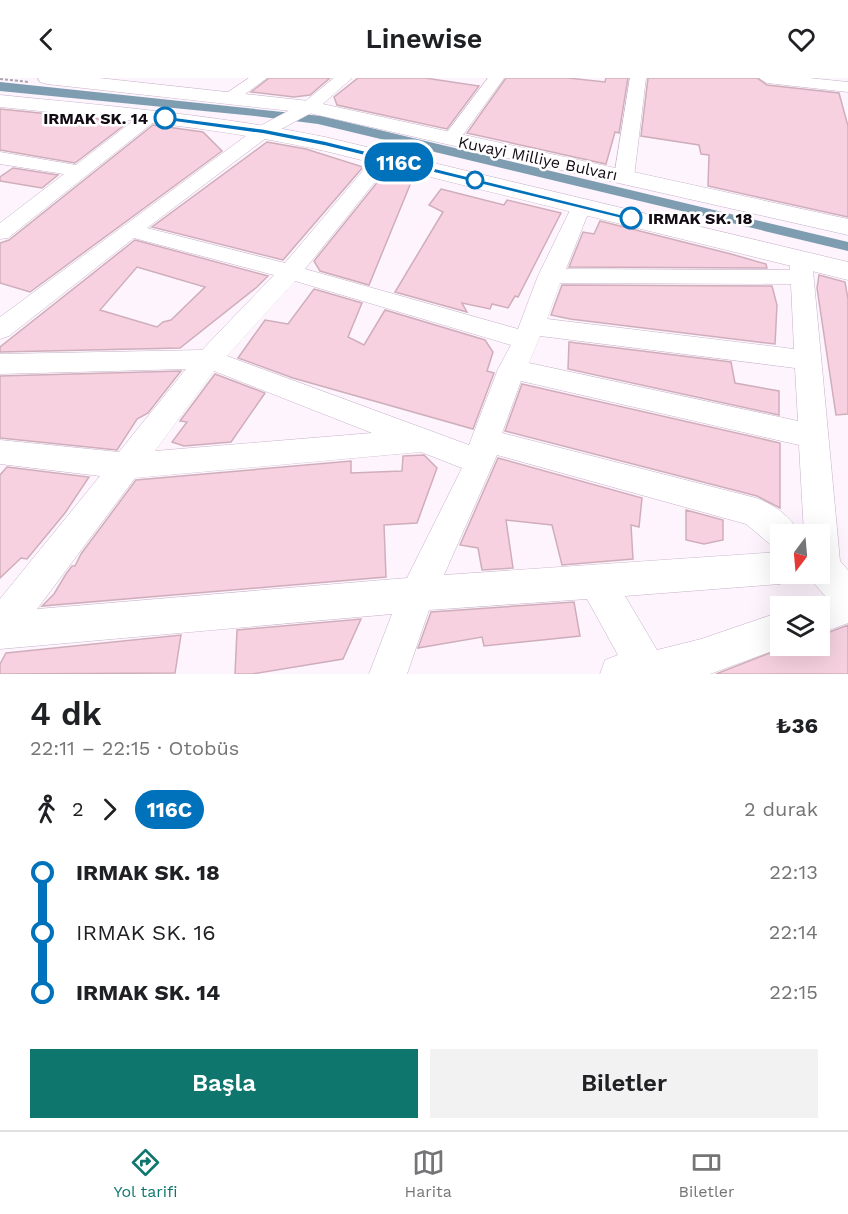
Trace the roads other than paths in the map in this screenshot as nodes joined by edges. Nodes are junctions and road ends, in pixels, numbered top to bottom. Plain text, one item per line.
1 (47, 78) edge
2 (259, 78) edge
3 (344, 78) edge
4 (472, 78) edge
5 (638, 78) edge
6 (767, 78) edge
7 (87, 80) edge
8 (495, 80) edge
9 (845, 87) edge
10 (231, 97) junction
11 (0, 101) edge
12 (848, 103) edge
13 (149, 117) junction
14 (287, 119) junction
15 (451, 139) junction
16 (0, 158) edge
17 (384, 158) junction
18 (80, 171) junction
19 (624, 177) junction
20 (581, 206) junction
21 (848, 227) edge
22 (129, 230) junction
23 (0, 233) edge
24 (801, 268) junction
25 (848, 272) edge
26 (290, 273) junction
27 (550, 276) junction
28 (5, 320) edge
29 (528, 333) junction
30 (209, 359) junction
31 (808, 360) junction
32 (0, 363) edge
33 (511, 369) junction
34 (813, 436) junction
35 (426, 441) junction
36 (482, 451) junction
37 (0, 452) edge
38 (126, 466) junction
39 (771, 524) edge
40 (818, 524) edge
41 (770, 569) edge
42 (830, 575) edge
43 (597, 582) junction
44 (417, 594) junction
45 (848, 596) edge
46 (848, 605) edge
47 (830, 612) edge
48 (0, 629) edge
49 (770, 634) edge
50 (640, 673) edge
51 (388, 674) edge

1 - 7 main road, Kuvayi Milliye Bulvarı
2 - 10 street
3 - 14 street
4 - 8 street
5 - 19 street
6 - 9 street
7 - 10 main road, Kuvayi Milliye Bulvarı
8 - 15 street
9 - 12 street
10 - 14 main road, Kuvayi Milliye Bulvarı
11 - 13 main road, Kuvayi Milliye Bulvarı
13 - 14 main road, Kuvayi Milliye Bulvarı
13 - 18 street
14 - 15 main road, Kuvayi Milliye Bulvarı
14 - 17 main road, Kuvayi Milliye Bulvarı
14 - 22 street
15 - 19 main road, Kuvayi Milliye Bulvarı
16 - 18 street
17 - 20 main road, Kuvayi Milliye Bulvarı
17 - 26 street
18 - 23 street
19 - 21 main road, Kuvayi Milliye Bulvarı
20 - 24 main road, Kuvayi Milliye Bulvarı
20 - 27 street
22 - 26 street
22 - 28 street
24 - 25 main road, Kuvayi Milliye Bulvarı
24 - 27 street
24 - 31 street
26 - 29 street
26 - 30 street
27 - 29 street
29 - 31 street
29 - 33 street
30 - 32 street
30 - 35 street
30 - 38 street
31 - 34 street
33 - 34 street
33 - 36 street
34 - 40 street
35 - 36 street
35 - 38 street
36 - 39 street
36 - 44 street
37 - 38 street
38 - 48 street
41 - 43 street
42 - 45 street
43 - 44 street
43 - 50 street
44 - 48 street
44 - 51 street
46 - 47 street
49 - 50 street

